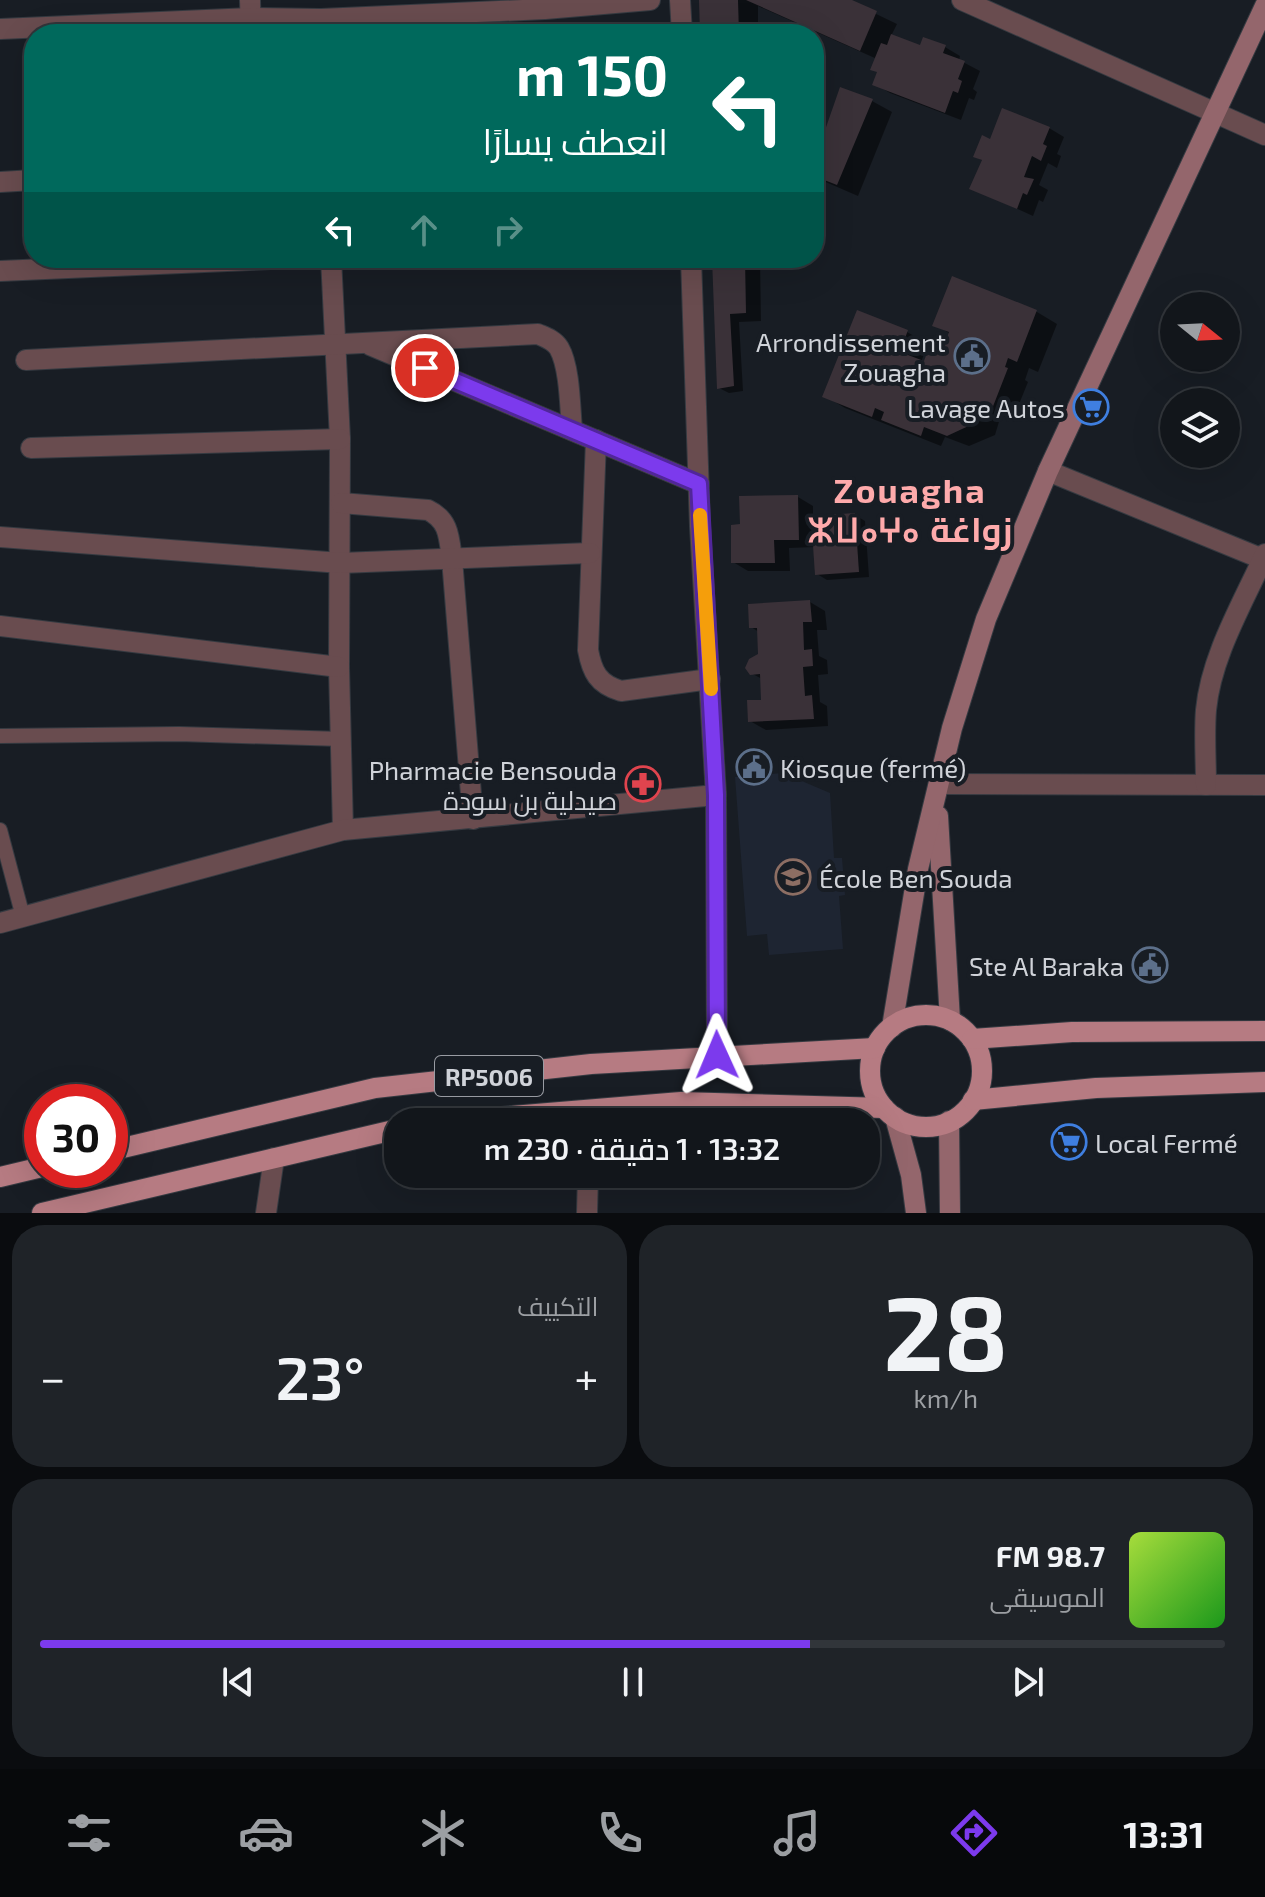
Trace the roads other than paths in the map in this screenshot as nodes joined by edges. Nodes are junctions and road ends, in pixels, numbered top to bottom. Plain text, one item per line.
1 (650, 0) edge
2 (680, 0) edge
3 (962, 0) edge
4 (1265, 6) edge
5 (251, 17) edge
6 (105, 24) edge
7 (306, 24) edge
8 (348, 24) edge
9 (681, 24) edge
10 (24, 28) edge
11 (0, 29) edge
12 (1259, 36) edge
13 (1217, 111) junction
14 (1265, 135) edge
15 (24, 181) edge
16 (0, 182) edge
17 (68, 268) edge
18 (331, 268) edge
19 (691, 268) edge
20 (0, 271) edge
21 (366, 343) junction
22 (335, 345) junction
23 (26, 360) dead end
24 (572, 430) junction
25 (340, 439) junction
26 (596, 440) junction
27 (31, 448) dead end
28 (1048, 471) junction
29 (699, 484) junction
30 (341, 503) junction
31 (0, 537) edge
32 (590, 553) junction
33 (1264, 558) edge
34 (452, 559) junction
35 (341, 563) junction
36 (0, 626) edge
37 (339, 667) junction
38 (710, 679) junction
39 (0, 736) edge
40 (341, 739) junction
41 (1206, 785) junction
42 (1265, 785) edge
43 (938, 790) junction
44 (716, 795) junction
45 (473, 819) junction
46 (0, 830) edge
47 (343, 830) junction
48 (23, 917) junction
49 (0, 923) edge
50 (950, 1020) junction
51 (892, 1027) junction
52 (1265, 1031) edge
53 (972, 1039) junction
54 (875, 1048) junction
55 (717, 1055) junction
56 (1265, 1082) edge
57 (973, 1100) junction
58 (642, 1108) edge
59 (794, 1108) edge
60 (880, 1113) edge
61 (889, 1113) junction
62 (949, 1121) junction
63 (384, 1132) edge
64 (128, 1147) edge
65 (274, 1158) junction
66 (24, 1171) edge
67 (0, 1177) edge
68 (588, 1188) edge
69 (42, 1213) edge
70 (266, 1213) edge
71 (587, 1213) edge
72 (916, 1213) edge
73 (950, 1213) edge

1 - 8 street
2 - 9 street
3 - 13 street
4 - 12 main road
5 - 6 street
5 - 7 street
10 - 11 street
12 - 13 main road
13 - 14 street
13 - 28 main road
15 - 16 street
17 - 20 street
18 - 22 street
19 - 29 street
21 - 22 street
21 - 24 street
21 - 24 street
22 - 23 street
22 - 25 street
24 - 26 street
25 - 27 street
25 - 30 street
26 - 29 street
26 - 32 street
28 - 33 street
28 - 43 main road
29 - 38 street
30 - 34 street
30 - 35 street
31 - 35 street
32 - 34 street
32 - 38 street
33 - 41 street
34 - 35 street
34 - 45 street
35 - 37 street
36 - 37 street
37 - 40 street
38 - 44 street
39 - 40 lane
40 - 47 street
41 - 42 street
41 - 43 street
43 - 50 main road
43 - 51 main road
44 - 45 street
44 - 55 street
45 - 47 street
46 - 48 lane
47 - 48 street
48 - 49 street
50 - 51 main road
50 - 53 main road
51 - 54 main road
52 - 53 main road
53 - 57 main road
54 - 55 main road, RP5006
54 - 61 main road
55 - 64 main road, RP5006
56 - 57 main road
57 - 62 main road
58 - 59 main road, RP5006
60 - 61 main road, RP5006
61 - 62 main road, RP5006
61 - 72 main road
62 - 73 main road
63 - 65 main road
65 - 69 main road
65 - 70 street
66 - 67 main road
68 - 71 street

